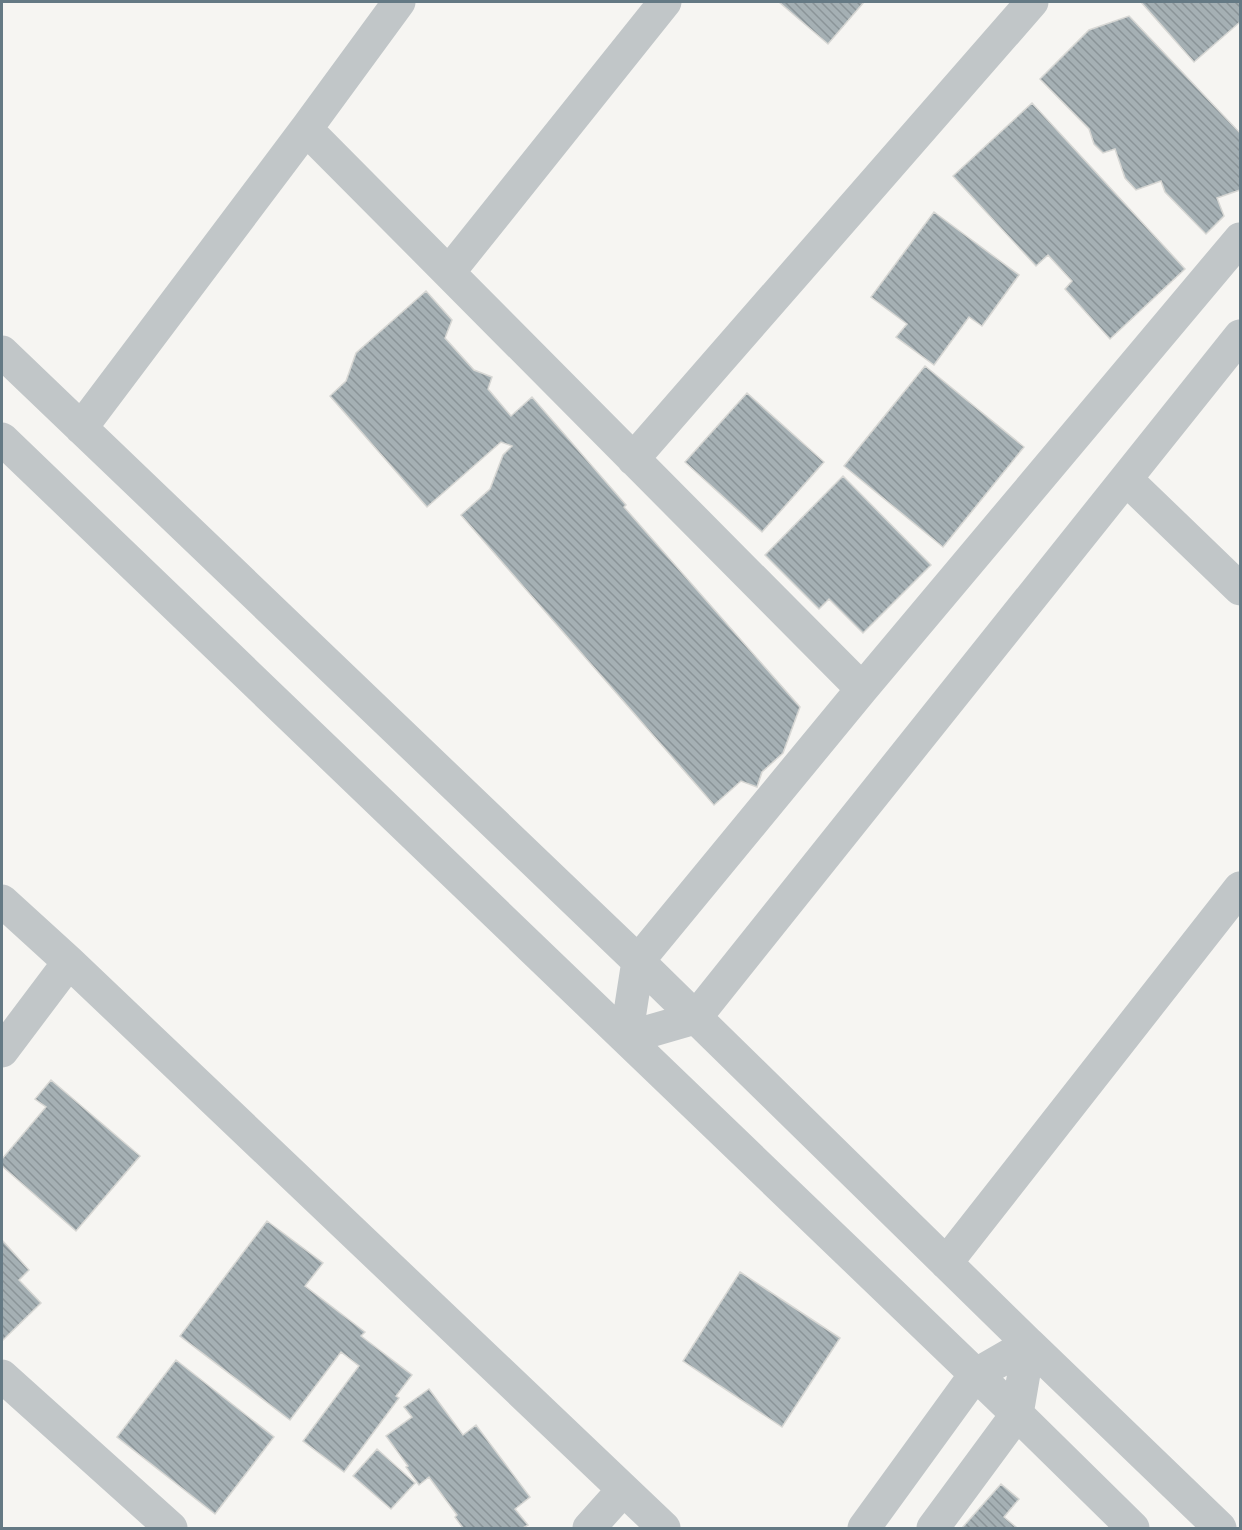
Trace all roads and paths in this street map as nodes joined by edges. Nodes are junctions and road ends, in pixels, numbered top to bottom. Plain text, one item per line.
1 (399, 2) edge
2 (665, 2) edge
3 (1032, 2) edge
4 (306, 129) junction
5 (1240, 239) edge
6 (449, 272) junction
7 (1240, 336) edge
8 (2, 352) edge
9 (81, 428) junction
10 (2, 439) edge
11 (633, 459) junction
12 (1126, 479) junction
13 (1240, 589) edge
14 (862, 689) junction
15 (1240, 888) edge
16 (2, 901) edge
17 (69, 962) junction
18 (638, 962) junction
19 (695, 1017) junction
20 (626, 1038) junction
21 (2, 1051) edge
22 (946, 1263) junction
23 (1029, 1344) junction
24 (975, 1375) junction
25 (2, 1376) edge
26 (1017, 1414) junction
27 (622, 1490) junction
28 (159, 1525) edge
29 (589, 1528) edge
30 (664, 1528) edge
31 (864, 1528) edge
32 (933, 1528) edge
33 (1133, 1528) edge
34 (1220, 1528) edge

1 - 4 street
2 - 6 street
3 - 11 street
4 - 6 street
4 - 9 street
5 - 14 street
6 - 11 street
7 - 12 street
8 - 9 street
9 - 18 street
10 - 20 street
11 - 14 street
12 - 13 street
12 - 19 street
14 - 18 street
15 - 22 street
16 - 17 street
17 - 21 street
17 - 27 street
18 - 19 street
18 - 20 street
19 - 20 street
19 - 22 street
20 - 24 street
22 - 23 street
23 - 24 street
23 - 26 street
23 - 34 street
24 - 26 street
24 - 31 street
25 - 28 street
26 - 32 street
26 - 33 street
27 - 29 street
27 - 30 street

